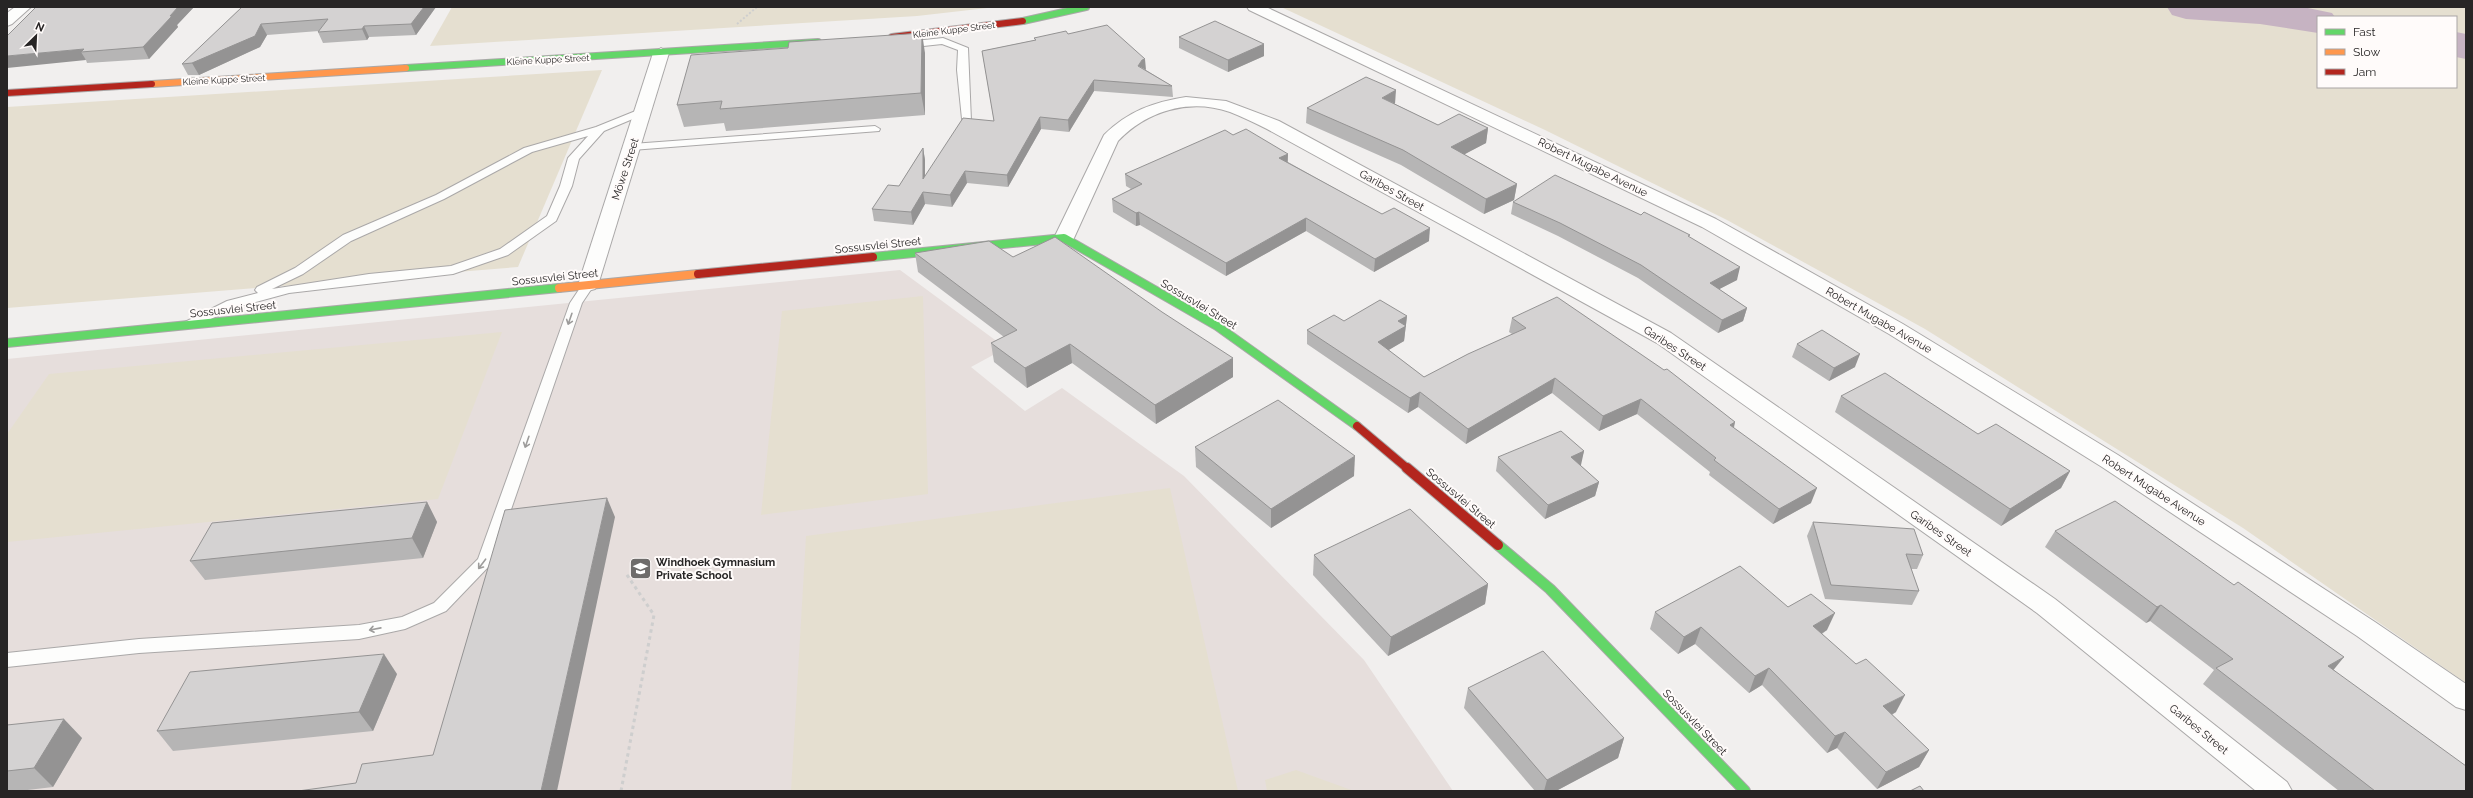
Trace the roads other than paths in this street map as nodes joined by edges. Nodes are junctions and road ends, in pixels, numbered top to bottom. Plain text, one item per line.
1 (24, 7) edge
2 (1086, 7) edge
3 (1254, 7) edge
4 (1070, 10) edge
5 (7, 21) edge
6 (826, 42) edge
7 (885, 42) joint
8 (661, 53) junction
9 (7, 93) edge
10 (643, 111) junction
11 (966, 119) edge
12 (600, 129) junction
13 (875, 129) dead end
14 (632, 147) junction
15 (1064, 238) junction
16 (588, 285) junction
17 (232, 304) junction
18 (184, 326) junction
19 (7, 343) edge
20 (7, 660) edge
21 (2466, 699) edge
22 (1745, 791) edge
23 (2277, 791) edge

1 - 5 street
2 - 4 street, Kleine Kuppe Street
3 - 21 street, Robert Mugabe Avenue
4 - 7 street, Kleine Kuppe Street
6 - 8 street, Kleine Kuppe Street
7 - 11 lane
8 - 9 street, Kleine Kuppe Street
8 - 10 street, Möwe Street
10 - 12 lane
10 - 14 street, Möwe Street
12 - 17 lane
12 - 17 lane
13 - 14 lane
14 - 16 street, Möwe Street
15 - 16 street, Sossusvlei Street
15 - 22 street, Sossusvlei Street
15 - 23 street, Garibes Street
16 - 18 street, Sossusvlei Street
16 -> 20 lane
17 - 18 lane
18 - 19 street, Sossusvlei Street

